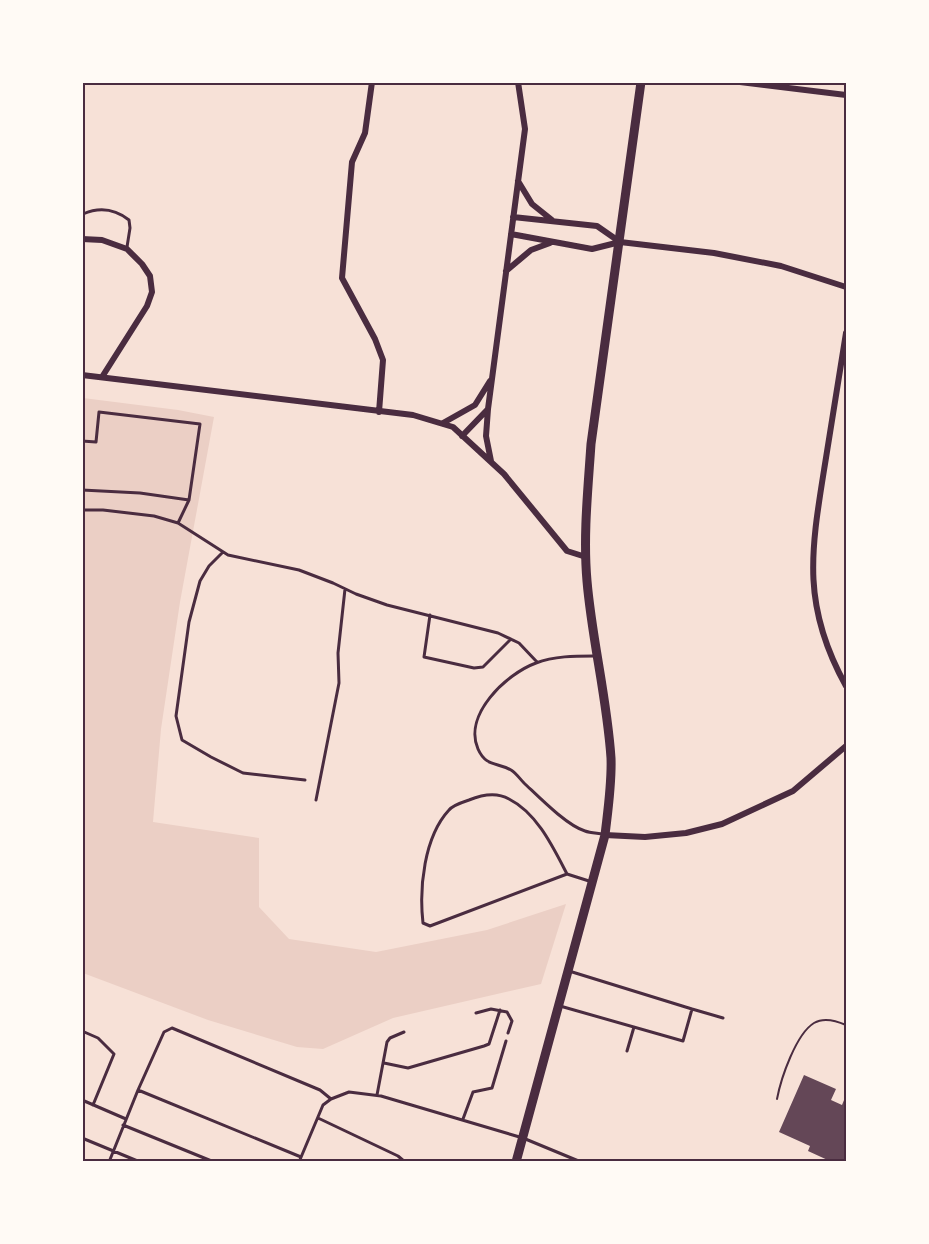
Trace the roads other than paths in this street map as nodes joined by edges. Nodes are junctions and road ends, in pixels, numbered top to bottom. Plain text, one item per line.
1 (372, 82) edge
2 (518, 82) edge
3 (641, 82) edge
4 (740, 82) edge
5 (846, 94) edge
6 (517, 180) junction
7 (513, 217) junction
8 (82, 219) edge
9 (552, 220) junction
10 (511, 234) junction
11 (82, 239) edge
12 (620, 242) junction
13 (551, 243) junction
14 (127, 249) junction
15 (506, 271) junction
16 (846, 286) edge
17 (846, 333) edge
18 (82, 375) edge
19 (102, 377) junction
20 (492, 378) junction
21 (488, 409) junction
22 (379, 411) junction
23 (442, 423) junction
24 (462, 436) junction
25 (82, 441) edge
26 (491, 462) junction
27 (82, 490) edge
28 (189, 500) junction
29 (82, 510) edge
30 (178, 523) junction
31 (223, 552) junction
32 (586, 557) junction
33 (345, 589) junction
34 (430, 615) junction
35 (511, 639) junction
36 (596, 656) junction
37 (537, 662) junction
38 (846, 686) edge
39 (846, 746) edge
40 (305, 780) dead end
41 (316, 800) dead end
42 (605, 835) junction
43 (567, 874) junction
44 (592, 882) junction
45 (567, 970) junction
46 (558, 1005) junction
47 (692, 1009) junction
48 (500, 1010) junction
49 (476, 1013) dead end
50 (723, 1018) dead end
51 (634, 1027) junction
52 (82, 1031) edge
53 (404, 1032) dead end
54 (508, 1033) dead end
55 (506, 1041) dead end
56 (627, 1051) dead end
57 (384, 1063) junction
58 (138, 1090) junction
59 (377, 1095) junction
60 (331, 1099) junction
61 (82, 1100) edge
62 (93, 1105) junction
63 (318, 1118) junction
64 (126, 1119) junction
65 (463, 1119) junction
66 (123, 1125) junction
67 (82, 1137) edge
68 (523, 1138) junction
69 (113, 1150) junction
70 (300, 1159) edge
71 (109, 1161) edge
72 (140, 1161) edge
73 (214, 1161) edge
74 (405, 1161) edge
75 (516, 1161) edge
76 (581, 1161) edge

1 - 22 street
2 - 6 street
3 - 12 main road
4 - 5 street
6 - 7 street
6 - 9 street
7 - 9 street
7 - 10 street
8 - 14 lane
9 - 12 street
10 - 13 street
10 - 15 street
11 - 14 street
12 - 13 street
12 - 16 street
12 - 32 main road
13 - 15 street
14 - 19 street
15 - 20 street
17 - 38 street
18 - 19 street
19 - 22 street
20 - 21 street
20 - 23 street
21 - 24 street
21 - 26 street
22 - 23 street
23 - 24 street
24 - 26 street
25 - 28 lane
26 - 32 street
27 - 28 lane
28 - 30 lane
29 - 30 lane
30 - 31 lane
31 - 33 lane
31 - 40 lane
32 - 36 main road
33 - 34 lane
33 - 41 lane
34 - 35 lane
34 - 35 lane
35 - 37 lane
36 - 37 lane
36 - 42 main road
37 - 42 lane
39 - 42 street
42 - 44 main road
43 - 43 lane
43 - 44 lane
44 - 45 main road
45 - 46 main road
45 - 47 lane
46 - 51 lane
46 - 68 main road
47 - 50 lane
47 - 51 lane
48 - 49 lane
48 - 54 lane
48 - 57 lane
51 - 56 lane
52 - 62 lane
53 - 57 lane
55 - 65 lane
57 - 59 lane
58 - 60 lane
58 - 64 lane
58 - 70 lane
59 - 60 lane
59 - 65 lane
60 - 63 lane
61 - 62 lane
62 - 64 lane
63 - 70 lane
63 - 74 lane
64 - 66 lane
65 - 68 lane
66 - 69 lane
66 - 73 lane
67 - 69 lane
68 - 75 main road
68 - 76 lane
69 - 71 lane
69 - 72 lane

